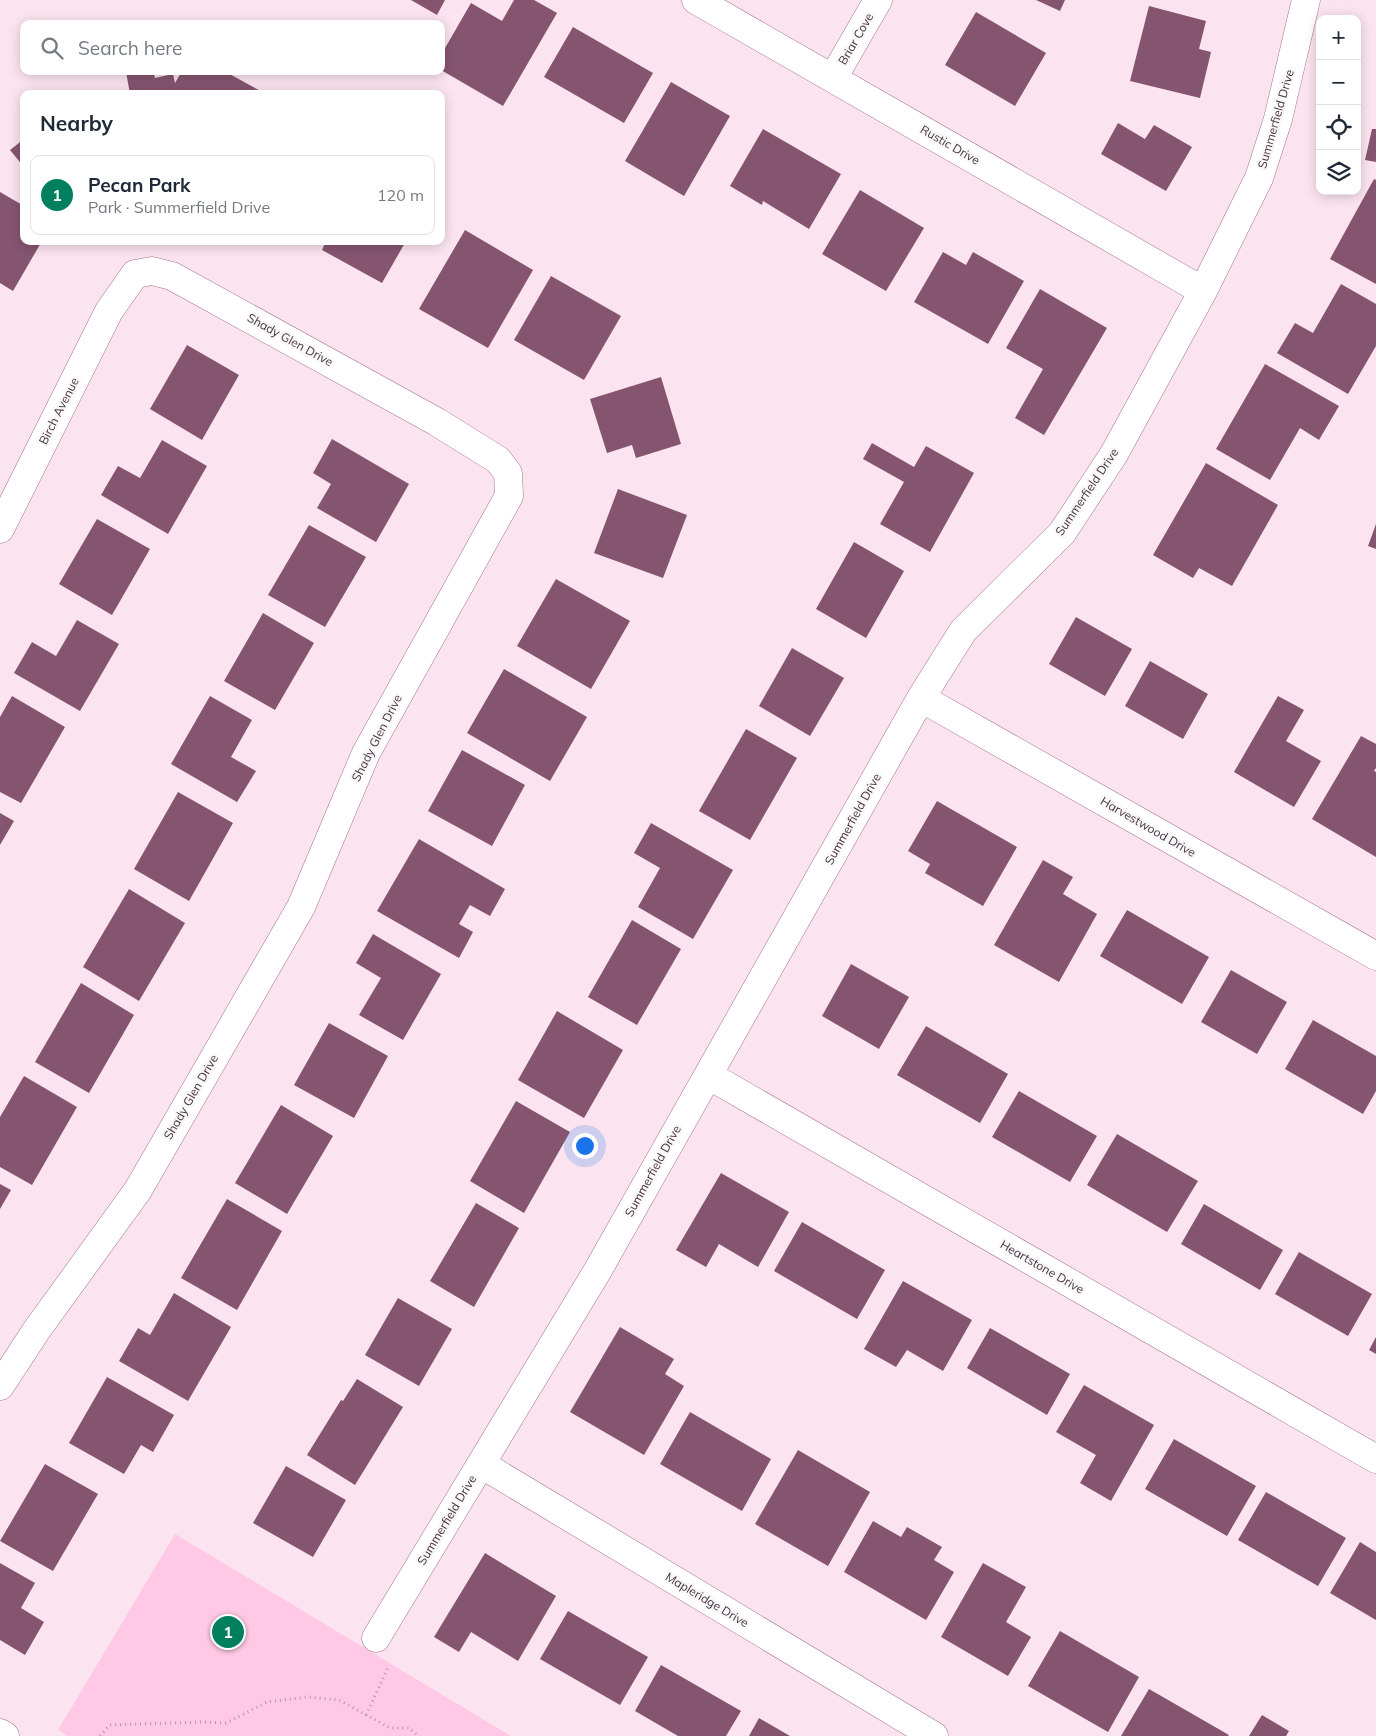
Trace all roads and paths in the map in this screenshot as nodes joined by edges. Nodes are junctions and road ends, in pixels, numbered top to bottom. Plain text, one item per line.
1 (696, 0) edge
2 (878, 0) edge
3 (1306, 0) edge
4 (833, 78) junction
5 (1203, 291) junction
6 (121, 294) joint
7 (0, 529) edge
8 (921, 698) junction
9 (1376, 956) edge
10 (708, 1075) junction
11 (0, 1386) edge
12 (1376, 1459) edge
13 (481, 1464) junction
14 (376, 1638) joint
15 (366, 1715) junction
16 (0, 1733) edge
17 (5, 1736) edge
18 (100, 1736) edge
19 (418, 1736) edge
20 (934, 1736) edge

1 - 4 street, Rustic Drive
2 - 4 street, Briar Cove
3 - 5 street, Summerfield Drive
4 - 5 street, Rustic Drive
5 - 8 street, Summerfield Drive
6 - 7 street, Birch Avenue
6 - 11 street, Shady Glen Drive
8 - 9 street, Harvestwood Drive
8 - 10 street, Summerfield Drive
10 - 12 street, Heartstone Drive
10 - 13 street, Summerfield Drive
13 - 14 street, Summerfield Drive
13 - 20 street, Mapleridge Drive
14 - 15 path
15 - 18 path
15 - 19 path
16 - 17 street

